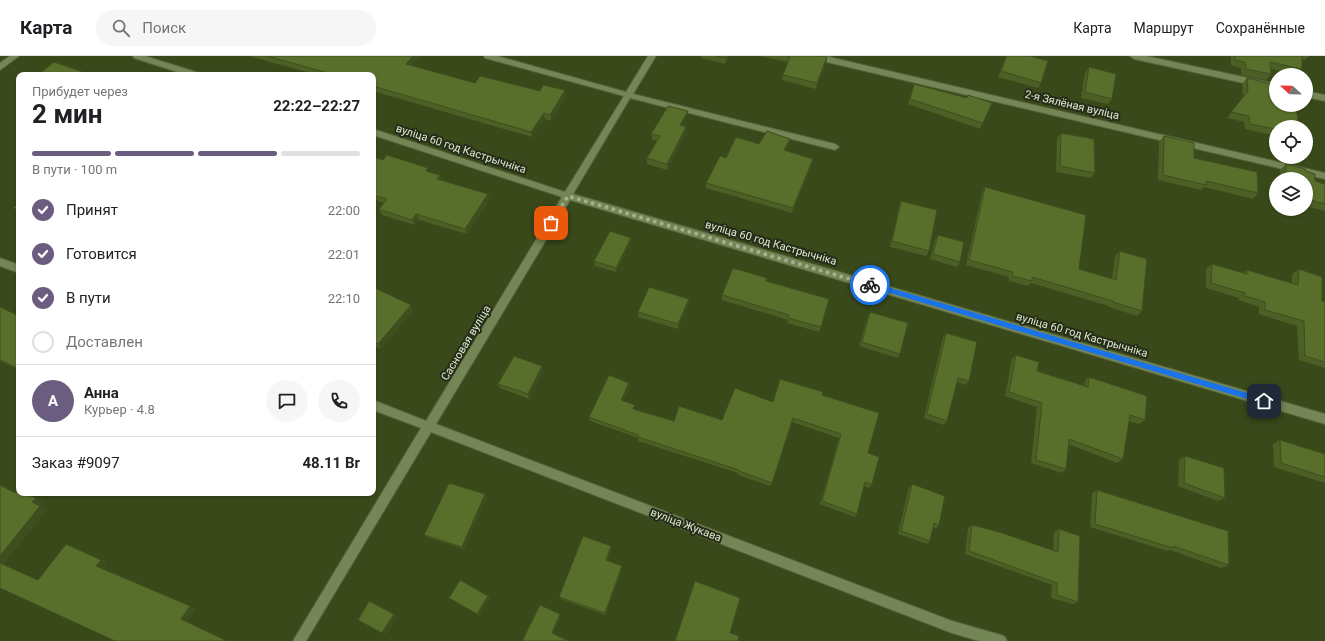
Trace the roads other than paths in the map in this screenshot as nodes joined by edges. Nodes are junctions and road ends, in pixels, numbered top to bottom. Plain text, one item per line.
1 (15, 56) edge
2 (137, 56) edge
3 (488, 56) edge
4 (652, 56) edge
5 (814, 56) edge
6 (1134, 56) edge
7 (0, 67) edge
8 (187, 72) edge
9 (1269, 86) edge
10 (628, 95) junction
11 (1313, 95) edge
12 (1325, 98) edge
13 (376, 133) edge
14 (835, 147) dead end
15 (1325, 176) edge
16 (568, 196) junction
17 (0, 262) edge
18 (16, 268) edge
19 (376, 407) edge
20 (1325, 419) edge
21 (429, 427) junction
22 (299, 641) edge
23 (1001, 641) edge

1 - 7 street
2 - 8 street
3 - 10 street
4 - 10 street, Сасновая вуліца
5 - 15 street, 2-я Зялёная вуліца
6 - 9 street
10 - 14 street
10 - 16 street, Сасновая вуліца
11 - 12 street
13 - 16 street, вуліца 60 год Кастрычніка
16 - 20 street, вуліца 60 год Кастрычніка
16 - 21 street, Сасновая вуліца
17 - 18 street
19 - 21 street, вуліца Жукава
21 - 22 street, Сасновая вуліца
21 - 23 street, вуліца Жукава

